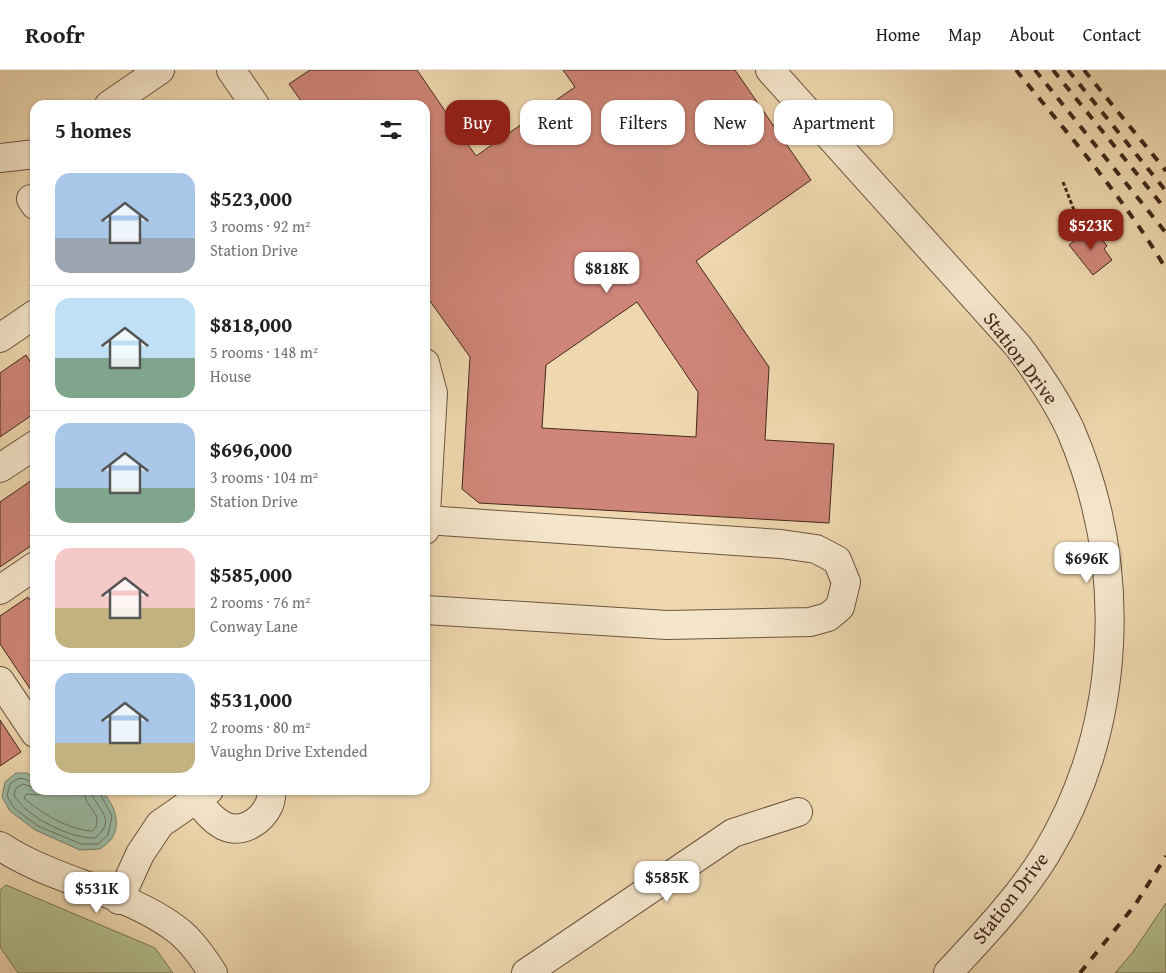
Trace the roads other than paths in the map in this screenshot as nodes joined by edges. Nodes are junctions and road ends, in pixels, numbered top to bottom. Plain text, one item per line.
1 (231, 70) edge
2 (770, 70) edge
3 (147, 74) edge
4 (115, 100) edge
5 (252, 100) edge
6 (30, 155) edge
7 (0, 158) edge
8 (30, 317) edge
9 (0, 338) edge
10 (430, 382) edge
11 (430, 447) edge
12 (30, 448) edge
13 (0, 468) edge
14 (430, 520) edge
15 (30, 569) edge
16 (0, 590) edge
17 (430, 610) edge
18 (0, 681) edge
19 (30, 726) edge
20 (202, 795) edge
21 (203, 795) edge
22 (271, 795) edge
23 (798, 812) dead end
24 (0, 846) edge
25 (119, 900) junction
26 (213, 973) edge
27 (526, 973) edge
28 (948, 973) edge

1 - 5 street
2 - 28 street, Station Drive
3 - 4 street
6 - 7 street
8 - 9 street
10 - 11 street
12 - 13 street
14 - 17 street
15 - 16 street
18 - 19 street
20 - 25 street
21 - 22 street
23 - 27 street
24 - 25 street
25 - 26 street

